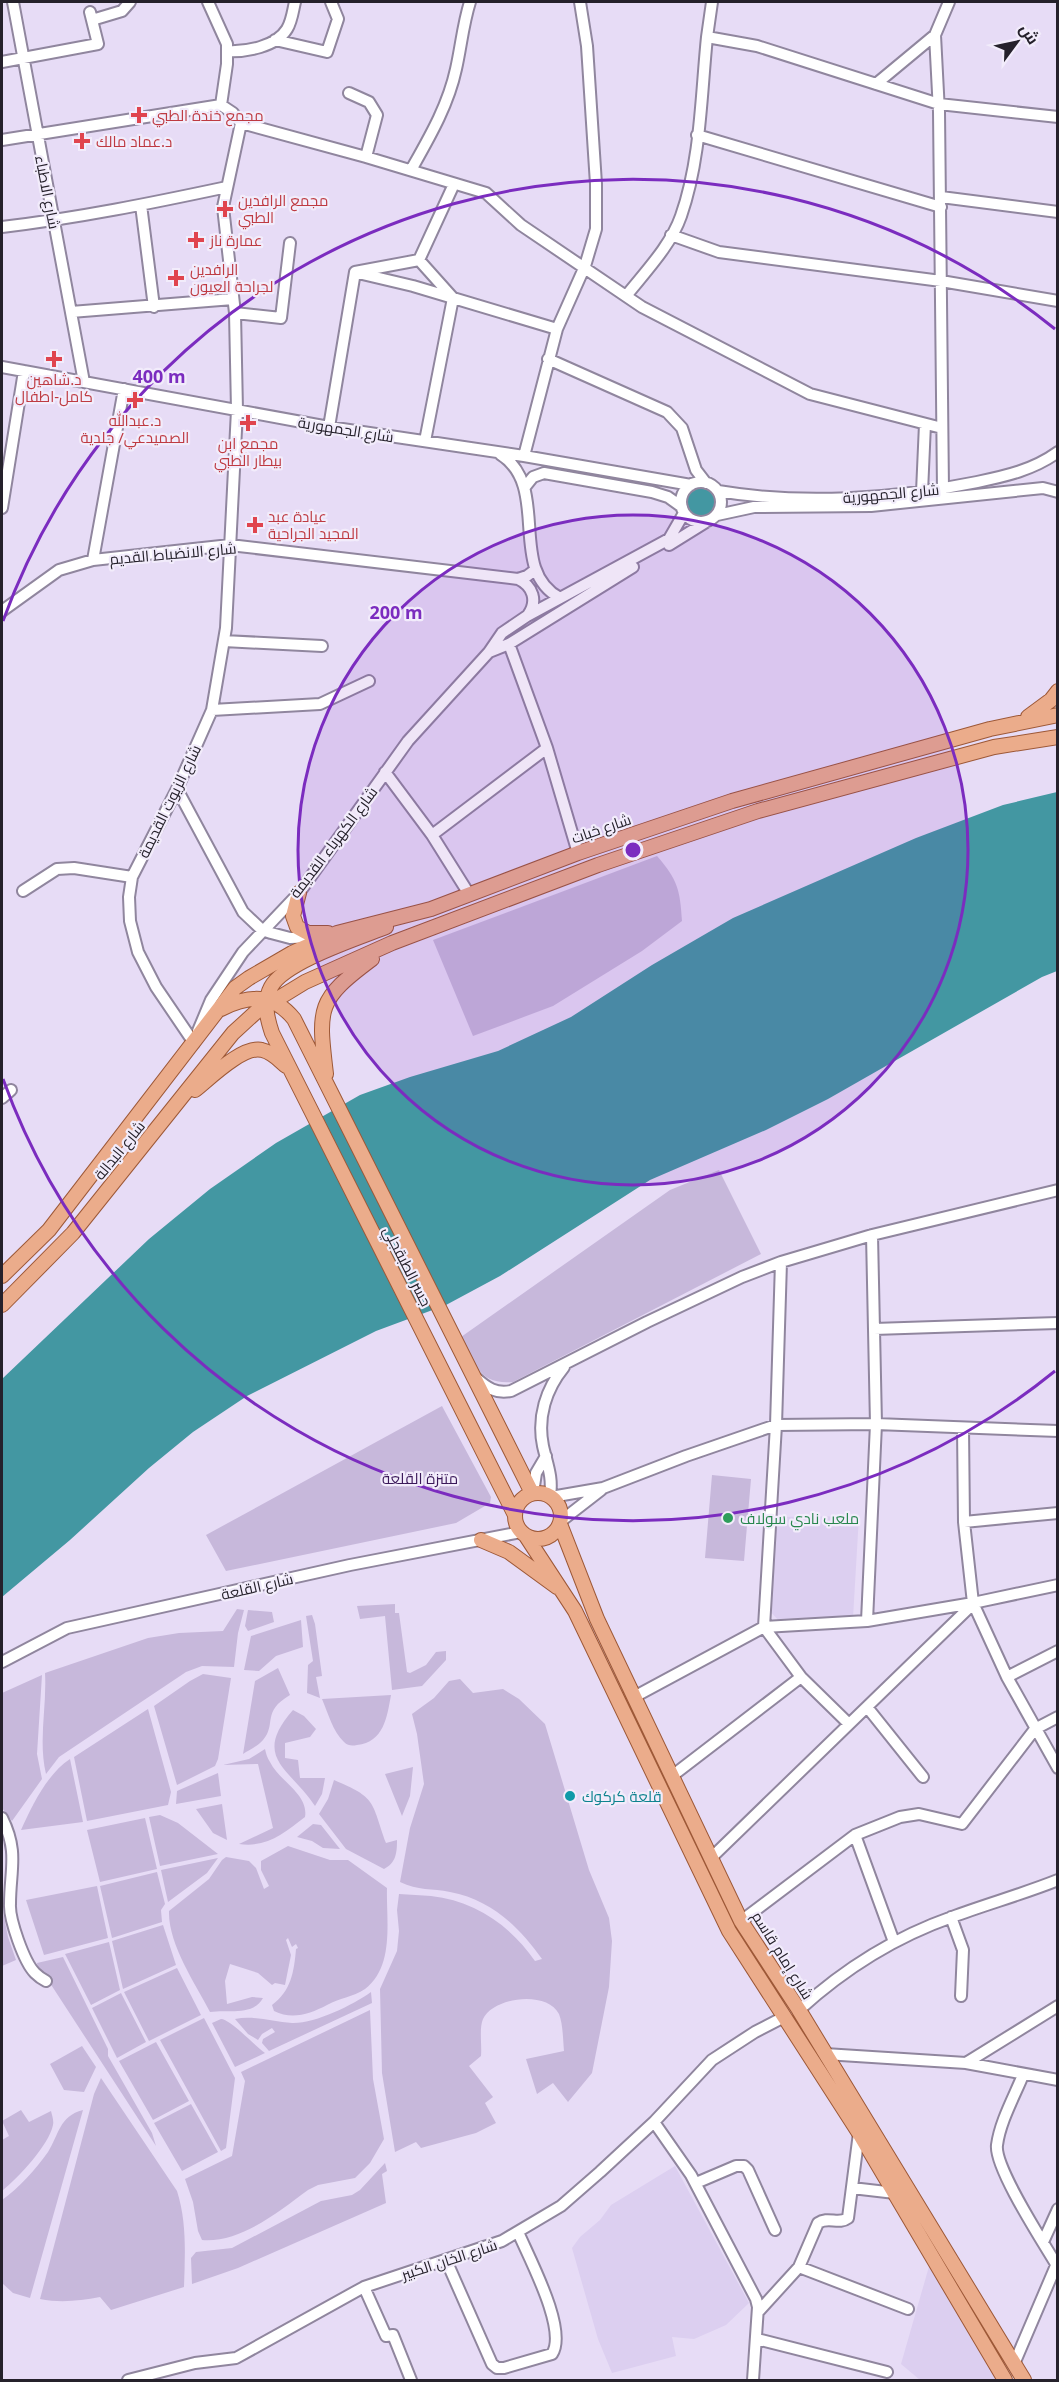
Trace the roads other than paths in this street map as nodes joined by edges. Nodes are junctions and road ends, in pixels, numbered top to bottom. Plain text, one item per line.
1 (13, 2) edge
2 (130, 2) edge
3 (208, 2) edge
4 (295, 2) edge
5 (331, 2) edge
6 (470, 2) edge
7 (580, 2) edge
8 (712, 2) edge
9 (947, 2) edge
10 (935, 35) junction
11 (707, 37) junction
12 (275, 40) junction
13 (227, 51) junction
14 (24, 58) junction
15 (2, 62) edge
16 (876, 84) junction
17 (349, 93) dead end
18 (939, 104) junction
19 (221, 105) junction
20 (1058, 117) edge
21 (241, 123) junction
22 (37, 135) junction
23 (697, 135) junction
24 (2, 140) edge
25 (366, 157) junction
26 (411, 170) junction
27 (454, 184) junction
28 (226, 187) junction
29 (940, 202) junction
30 (141, 205) junction
31 (1058, 212) edge
32 (54, 221) junction
33 (2, 226) edge
34 (671, 235) junction
35 (290, 243) dead end
36 (419, 260) junction
37 (585, 266) junction
38 (355, 272) junction
39 (941, 281) junction
40 (626, 296) junction
41 (453, 298) junction
42 (233, 299) junction
43 (1058, 301) edge
44 (154, 307) junction
45 (71, 312) junction
46 (235, 313) junction
47 (557, 329) junction
48 (548, 359) junction
49 (2, 367) edge
50 (24, 371) junction
51 (84, 382) junction
52 (124, 389) junction
53 (237, 410) junction
54 (925, 424) junction
55 (329, 427) junction
56 (942, 428) junction
57 (425, 441) junction
58 (492, 451) junction
59 (1058, 452) edge
60 (524, 456) junction
61 (706, 483) junction
62 (691, 485) junction
63 (525, 487) junction
64 (943, 489) junction
65 (718, 491) junction
66 (922, 492) junction
67 (1058, 492) edge
68 (2, 508) edge
69 (683, 510) junction
70 (717, 515) junction
71 (706, 522) junction
72 (230, 545) junction
73 (93, 560) junction
74 (535, 570) junction
75 (518, 579) junction
76 (560, 598) junction
77 (2, 611) edge
78 (527, 616) junction
79 (224, 641) junction
80 (509, 644) junction
81 (322, 646) dead end
82 (489, 652) junction
83 (369, 681) dead end
84 (1058, 692) edge
85 (212, 710) junction
86 (1058, 715) edge
87 (1022, 722) junction
88 (1058, 737) edge
89 (547, 748) junction
90 (385, 772) junction
91 (177, 789) junction
92 (432, 835) junction
93 (578, 853) junction
94 (132, 877) junction
95 (23, 891) dead end
96 (298, 893) junction
97 (469, 894) junction
98 (431, 909) junction
99 (262, 930) junction
100 (337, 933) junction
101 (392, 943) junction
102 (266, 1005) junction
103 (220, 1010) junction
104 (194, 1043) junction
105 (291, 1071) junction
106 (329, 1088) junction
107 (10, 1090) dead end
108 (2, 1098) edge
109 (175, 1107) junction
110 (1058, 1190) edge
111 (872, 1235) junction
112 (781, 1262) junction
113 (2, 1276) edge
114 (2, 1305) edge
115 (1058, 1323) edge
116 (874, 1329) junction
117 (566, 1364) junction
118 (472, 1373) junction
119 (776, 1425) junction
120 (876, 1425) junction
121 (963, 1428) junction
122 (1058, 1431) edge
123 (546, 1456) junction
124 (603, 1488) junction
125 (532, 1493) junction
126 (551, 1496) junction
127 (1058, 1513) edge
128 (514, 1515) junction
129 (560, 1522) junction
130 (964, 1522) junction
131 (523, 1534) junction
132 (481, 1540) junction
133 (1058, 1585) edge
134 (563, 1591) junction
135 (974, 1603) junction
136 (867, 1621) junction
137 (764, 1627) junction
138 (1058, 1651) edge
139 (2, 1662) edge
140 (801, 1677) junction
141 (1007, 1677) junction
142 (634, 1697) junction
143 (867, 1707) junction
144 (1058, 1717) edge
145 (849, 1724) junction
146 (1035, 1729) junction
147 (1058, 1768) edge
148 (672, 1776) junction
149 (923, 1777) dead end
150 (2, 1818) edge
151 (855, 1835) junction
152 (711, 1858) junction
153 (1058, 1881) edge
154 (951, 1917) junction
155 (741, 1921) junction
156 (894, 1942) junction
157 (46, 1981) dead end
158 (961, 1996) dead end
159 (1058, 2006) edge
160 (798, 2010) junction
161 (784, 2017) junction
162 (825, 2054) junction
163 (966, 2063) junction
164 (1023, 2075) junction
165 (1054, 2080) edge
166 (1058, 2089) edge
167 (654, 2121) junction
168 (859, 2133) junction
169 (696, 2183) junction
170 (852, 2188) junction
171 (895, 2193) junction
172 (1058, 2209) edge
173 (775, 2230) dead end
174 (518, 2232) junction
175 (1043, 2242) junction
176 (446, 2260) junction
177 (1057, 2262) edge
178 (799, 2267) junction
179 (364, 2287) junction
180 (908, 2309) dead end
181 (758, 2312) junction
182 (757, 2339) junction
183 (1014, 2364) junction
184 (887, 2372) dead end
185 (128, 2380) edge
186 (411, 2380) edge
187 (753, 2380) edge
188 (1005, 2380) edge
189 (1024, 2380) edge

1 - 14 street, شارع الاطباء
2 - 14 street
3 - 13 street
4 - 12 street
5 - 12 street
6 - 26 street
7 - 37 street
8 - 11 street
9 - 10 street
10 - 16 street
10 - 18 street
11 - 16 street
11 - 23 street
12 - 13 street
13 - 19 street
14 - 15 street
14 - 22 street, شارع الاطباء
16 - 18 street
17 - 25 street
18 - 20 street
18 - 29 street
19 - 21 street
19 - 22 street
21 - 25 street
21 - 28 street, شارع الزيوت القديمة
22 - 24 street
22 - 32 street, شارع الاطباء
23 - 29 street
23 - 34 street
25 - 26 street
26 - 27 street
27 - 36 street
27 - 37 street
28 - 30 street
28 - 42 street, شارع الزيوت القديمة
29 - 31 street
29 - 39 street
30 - 32 street
30 - 44 street
32 - 33 street
32 - 45 street, شارع الاطباء
34 - 39 street
34 - 40 street
35 - 46 street
36 - 38 street
36 - 41 street
37 - 40 street
37 - 47 street
38 - 41 street
38 - 55 street
39 - 43 street
39 - 56 street
40 - 54 street
41 - 47 street
41 - 57 street
42 - 44 street
42 - 46 street, شارع الزيوت القديمة
44 - 45 street
45 - 51 street, شارع الاطباء
46 - 53 street, شارع الزيوت القديمة
47 - 48 street
48 - 60 street
48 - 61 street
49 - 50 street, شارع الجمهورية
50 - 51 street, شارع الجمهورية
50 - 68 street
51 - 52 street, شارع الجمهورية
52 - 53 street, شارع الجمهورية
52 - 73 street
53 - 55 street, شارع الجمهورية
53 - 72 street, شارع الزيوت القديمة
54 - 56 street
54 - 66 street
55 - 57 street, شارع الجمهورية
56 - 64 street
57 - 58 street, شارع الجمهورية
58 - 60 street, شارع الجمهورية
58 - 63 street
59 - 64 street, شارع الجمهورية
60 - 62 street, شارع الجمهورية
61 - 62 street
61 - 65 street
62 - 69 street
63 - 69 street
63 - 74 street
64 - 66 street, شارع الجمهورية
65 - 66 street, شارع الجمهورية
65 - 70 street
67 - 70 street, شارع الجمهورية
69 - 71 street
69 - 76 street, شارع الكهرباء القديمة
70 - 71 street
71 - 80 street, شارع الكهرباء القديمة
72 - 73 street, شارع الانضباط القديم
72 - 75 street, شارع الانضباط القديم
72 - 79 street, شارع الزيوت القديمة
73 - 77 street, شارع الانضباط القديم
74 - 75 street
74 - 76 street
75 - 78 street
76 - 78 street, شارع الكهرباء القديمة
78 - 82 street, شارع الكهرباء القديمة
79 - 81 street
79 - 85 street, شارع الزيوت القديمة
80 - 82 street, شارع الكهرباء القديمة
80 - 89 street
82 - 90 street, شارع الكهرباء القديمة
83 - 85 street
84 - 87 main road
85 - 91 street, شارع الزيوت القديمة
86 - 87 main road, شارع خبات
87 - 93 main road, شارع خبات
88 - 101 main road
89 - 92 street
89 - 93 street
90 - 92 street
90 - 96 street, شارع الكهرباء القديمة
91 - 94 street, شارع الزيوت القديمة
91 - 99 street
92 - 97 street
93 - 97 main road, شارع خبات
94 - 95 street
94 - 104 street, شارع الزيوت القديمة
96 - 99 street, شارع الكهرباء القديمة
96 - 100 main road
97 - 98 main road, شارع خبات
98 - 100 main road, شارع خبات
98 - 102 main road
99 - 100 street
99 - 104 street, شارع الكهرباء القديمة
100 - 103 main road, شارع خبات
101 - 102 main road
101 - 106 main road
102 - 103 main road
102 - 105 main road, جسر الطبقجلي
102 - 106 main road, جسر الطبقجلي
102 - 109 main road, شارع البدالة
103 - 104 main road, شارع خبات
104 - 113 main road, شارع البدالة
105 - 109 main road
105 - 128 main road, جسر الطبقجلي
106 - 118 main road, جسر الطبقجلي
107 - 108 street
109 - 114 main road, شارع البدالة
110 - 111 street
111 - 112 street
111 - 116 street
112 - 117 street
112 - 119 street
115 - 116 street
116 - 120 street
117 - 118 street
117 - 123 street
118 - 125 main road, جسر الطبقجلي
119 - 120 street
119 - 124 street
119 - 137 street
120 - 121 street
120 - 136 street
121 - 122 street
121 - 130 street
123 - 125 street
123 - 126 street
124 - 126 street
124 - 129 street
125 - 126 main road
125 - 128 main road
126 - 129 main road
127 - 130 street
128 - 131 main road
129 - 131 main road
129 - 142 main road, شارع إمام قاسم
130 - 135 street
131 - 132 street, شارع القلعة
131 - 134 main road
132 - 134 main road
132 - 139 street, شارع القلعة
133 - 135 street
134 - 161 main road
135 - 136 street
135 - 141 street
135 - 143 street
136 - 137 street
137 - 140 street
137 - 142 street
138 - 141 street
140 - 145 street
140 - 148 street
141 - 146 street
142 - 148 main road, شارع إمام قاسم
143 - 145 street
143 - 149 street
144 - 146 street
145 - 152 street
146 - 147 street
146 - 151 street
148 - 152 main road, شارع إمام قاسم
150 - 157 street
151 - 155 street
151 - 156 street
152 - 155 main road, شارع إمام قاسم
153 - 154 street
154 - 156 street
154 - 158 street
155 - 160 main road, شارع إمام قاسم
156 - 160 street
159 - 163 street
160 - 162 main road, شارع إمام قاسم
161 - 167 street, شارع الخان الكبير
161 - 168 main road
162 - 163 street
162 - 183 main road, شارع إمام قاسم
163 - 164 street
164 - 165 street
164 - 175 street
165 - 166 street
167 - 169 street
167 - 174 street, شارع الخان الكبير
168 - 170 street
168 - 171 main road
169 - 173 street
169 - 181 street
170 - 171 street
170 - 178 street
171 - 188 main road
172 - 175 street
174 - 176 street, شارع الخان الكبير
174 - 176 street
175 - 177 street
176 - 179 street, شارع الخان الكبير
177 - 183 street
178 - 180 street
178 - 181 street
179 - 185 street, شارع الخان الكبير
179 - 186 street
181 - 182 street
182 - 184 street
182 - 187 street
183 - 188 main road
183 - 189 main road, شارع إمام قاسم

